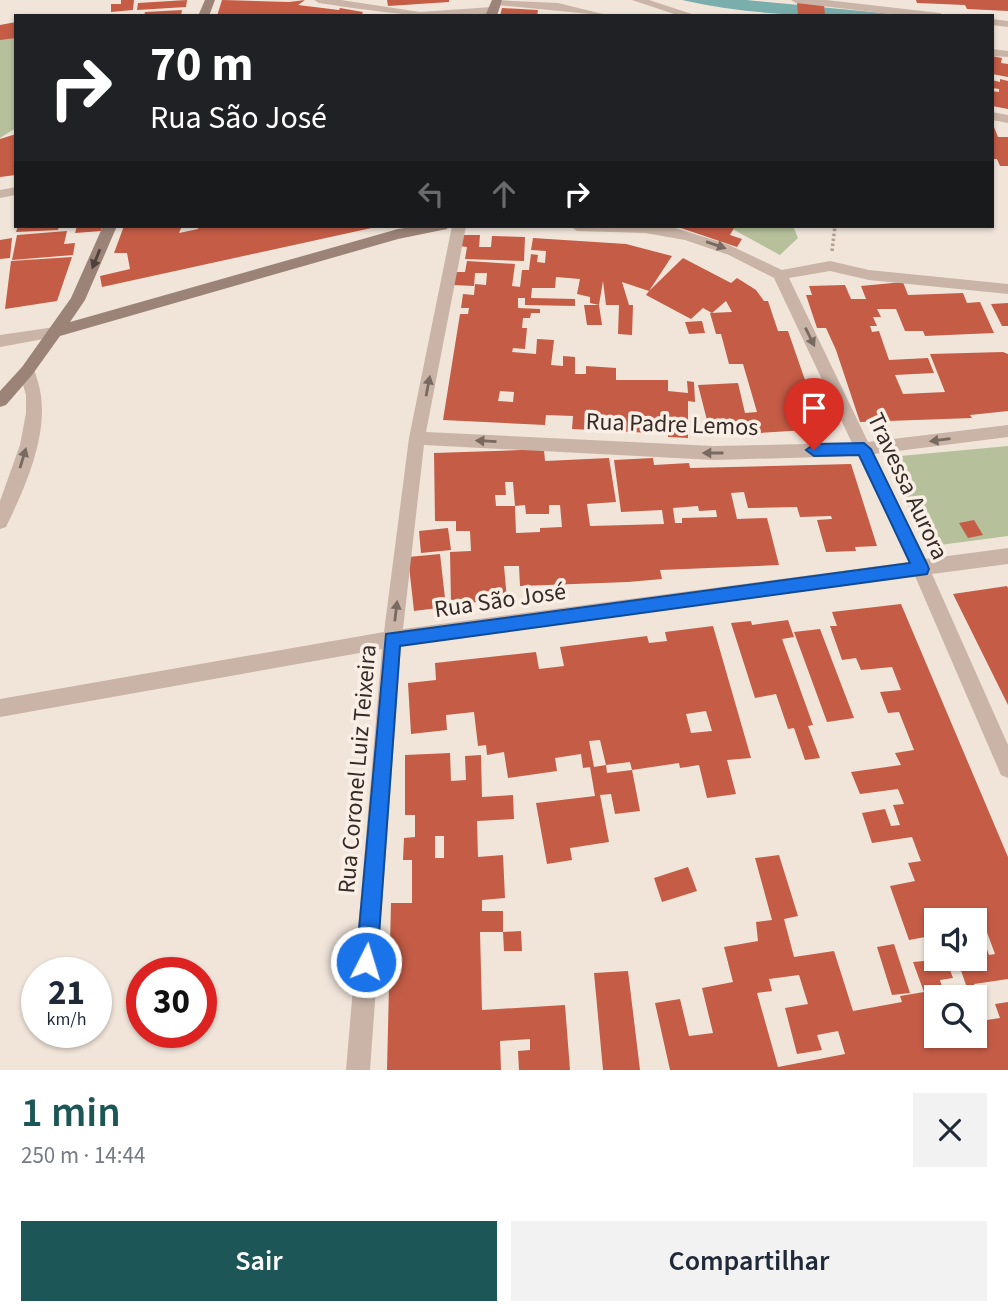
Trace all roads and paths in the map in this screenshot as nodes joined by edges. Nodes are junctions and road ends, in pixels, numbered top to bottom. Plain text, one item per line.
1 (319, 0) edge
2 (637, 0) edge
3 (796, 0) edge
4 (804, 0) edge
5 (494, 7) edge
6 (407, 14) edge
7 (436, 14) edge
8 (596, 14) edge
9 (686, 14) edge
10 (923, 14) edge
11 (109, 228) edge
12 (420, 228) edge
13 (459, 228) edge
14 (635, 228) edge
15 (398, 230) edge
16 (780, 275) junction
17 (1008, 289) edge
18 (55, 332) junction
19 (0, 341) edge
20 (27, 371) junction
21 (0, 401) edge
22 (1008, 431) edge
23 (418, 438) junction
24 (864, 449) junction
25 (0, 522) edge
26 (1008, 556) edge
27 (921, 569) junction
28 (392, 639) junction
29 (0, 708) edge
30 (1008, 768) edge
31 (358, 1070) edge

1 - 6 street
2 - 9 street
3 - 4 street
4 - 10 street
5 - 7 street
5 - 8 street
11 -> 18 main road
12 - 15 main road
23 -> 13 street, Rua Coronel Luiz Teixeira
14 -> 16 street
15 - 18 main road
16 - 17 street
16 -> 24 street, Travessa Aurora
18 - 19 street
18 - 20 main road
20 - 21 main road
25 -> 20 street
22 -> 24 street, Rua Padre Lemos
24 -> 23 street, Rua Padre Lemos
28 -> 23 street, Rua Coronel Luiz Teixeira
24 - 27 street, Travessa Aurora
26 - 27 street, Rua São José
27 - 28 street, Rua São José
27 - 30 street, Travessa Aurora
28 - 29 street, Rua São José
28 - 31 street, Rua Coronel Luiz Teixeira

